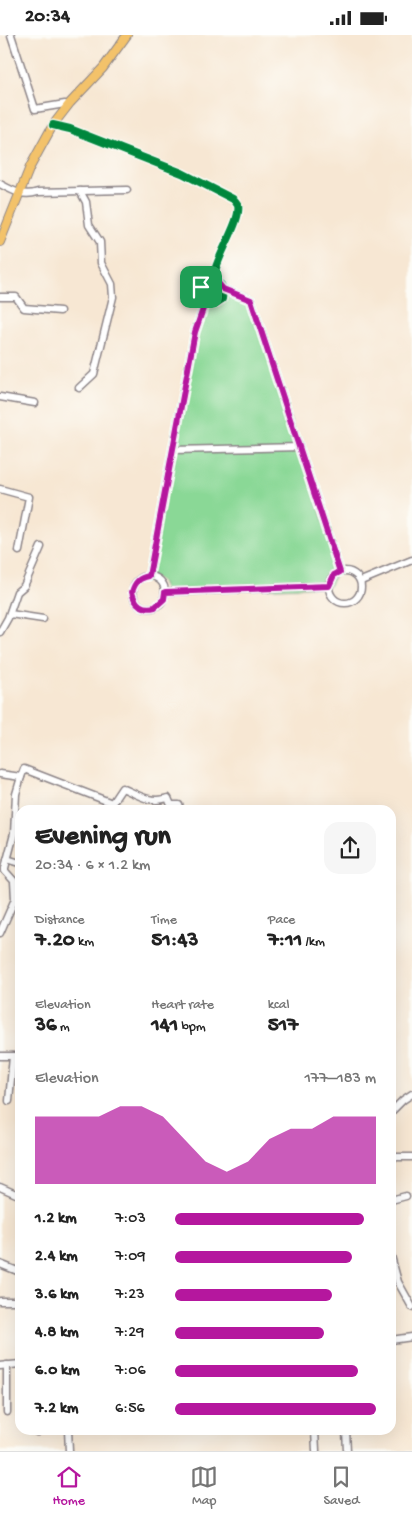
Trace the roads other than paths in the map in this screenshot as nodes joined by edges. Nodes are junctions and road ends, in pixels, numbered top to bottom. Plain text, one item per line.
1 (11, 35) edge
2 (127, 35) edge
3 (68, 106) junction
4 (53, 125) junction
5 (0, 184) edge
6 (127, 190) dead end
7 (80, 191) junction
8 (19, 194) junction
9 (0, 242) edge
10 (213, 280) junction
11 (223, 289) junction
12 (0, 297) edge
13 (205, 303) junction
14 (60, 311) dead end
15 (79, 388) dead end
16 (0, 397) edge
17 (35, 403) dead end
18 (300, 447) junction
19 (173, 450) junction
20 (0, 489) edge
21 (41, 547) dead end
22 (19, 551) dead end
23 (412, 560) edge
24 (340, 572) junction
25 (149, 576) junction
26 (360, 581) junction
27 (329, 586) junction
28 (165, 592) junction
29 (10, 614) junction
30 (43, 619) dead end
31 (0, 632) edge
32 (0, 774) edge
33 (21, 777) junction
34 (15, 805) edge
35 (170, 805) edge
36 (15, 814) edge
37 (7, 859) junction
38 (15, 861) edge
39 (0, 933) edge
40 (15, 1056) edge
41 (0, 1057) edge
42 (15, 1067) edge
43 (412, 1094) edge
44 (9, 1101) dead end
45 (396, 1108) edge
46 (396, 1157) edge
47 (412, 1157) edge
48 (0, 1187) edge
49 (15, 1194) edge
50 (406, 1196) dead end
51 (396, 1199) edge
52 (0, 1264) edge
53 (15, 1270) edge
54 (396, 1275) edge
55 (0, 1301) edge
56 (15, 1301) edge
57 (412, 1307) edge
58 (412, 1337) edge
59 (396, 1339) edge
60 (3, 1365) edge
61 (7, 1412) dead end
62 (68, 1435) edge
63 (315, 1435) edge
64 (346, 1435) edge
65 (69, 1451) edge
66 (316, 1451) edge
67 (347, 1451) edge

1 - 3 street
2 - 3 main road
3 - 4 main road
4 - 8 main road
4 - 10 street
5 - 8 street
6 - 7 street
7 - 8 street
7 - 15 street
8 - 9 main road
10 - 11 street
10 - 13 street
11 - 13 street
11 - 18 street
12 - 14 street
13 - 19 street
16 - 17 street
18 - 19 street
18 - 24 street
19 - 25 street
20 - 22 street
21 - 29 street
23 - 26 street
24 - 26 street
24 - 27 street
25 - 28 street
25 - 28 street
26 - 27 street
27 - 28 street
29 - 30 street
29 - 31 street
32 - 33 street
33 - 34 street
33 - 35 street
36 - 37 street
37 - 38 street
37 - 39 street
40 - 41 street
42 - 44 street
43 - 45 street
46 - 47 street
48 - 49 street
50 - 51 street
52 - 53 street
54 - 57 street
55 - 56 street
58 - 59 street
60 - 61 street
62 - 65 street
63 - 66 street
64 - 67 street

